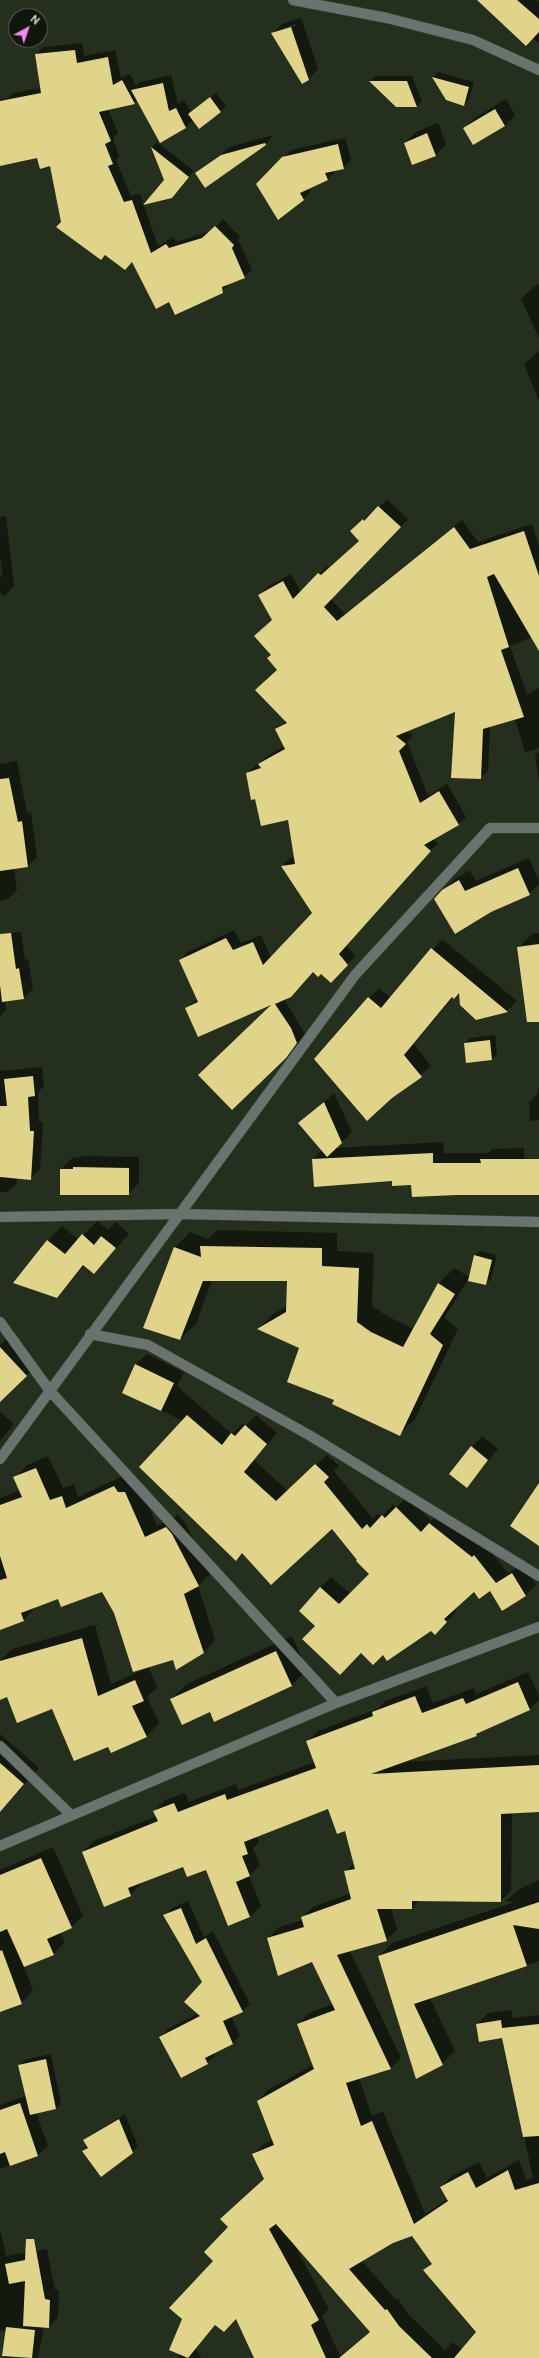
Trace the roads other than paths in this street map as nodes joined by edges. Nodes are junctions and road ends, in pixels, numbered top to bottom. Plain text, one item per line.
1 (292, 0) edge
2 (539, 70) edge
3 (539, 828) edge
4 (180, 1214) junction
5 (0, 1217) edge
6 (539, 1222) edge
7 (0, 1322) edge
8 (90, 1334) junction
9 (50, 1391) junction
10 (0, 1458) edge
11 (539, 1576) edge
12 (539, 1627) edge
13 (336, 1703) junction
14 (0, 1746) edge
15 (72, 1815) junction
16 (0, 1846) edge

1 - 2 street
3 - 4 street
4 - 5 street
4 - 6 street
4 - 8 street
7 - 9 street
8 - 9 street
8 - 11 street
9 - 10 street
9 - 13 street
12 - 13 street
13 - 15 street
14 - 15 street
15 - 16 street

